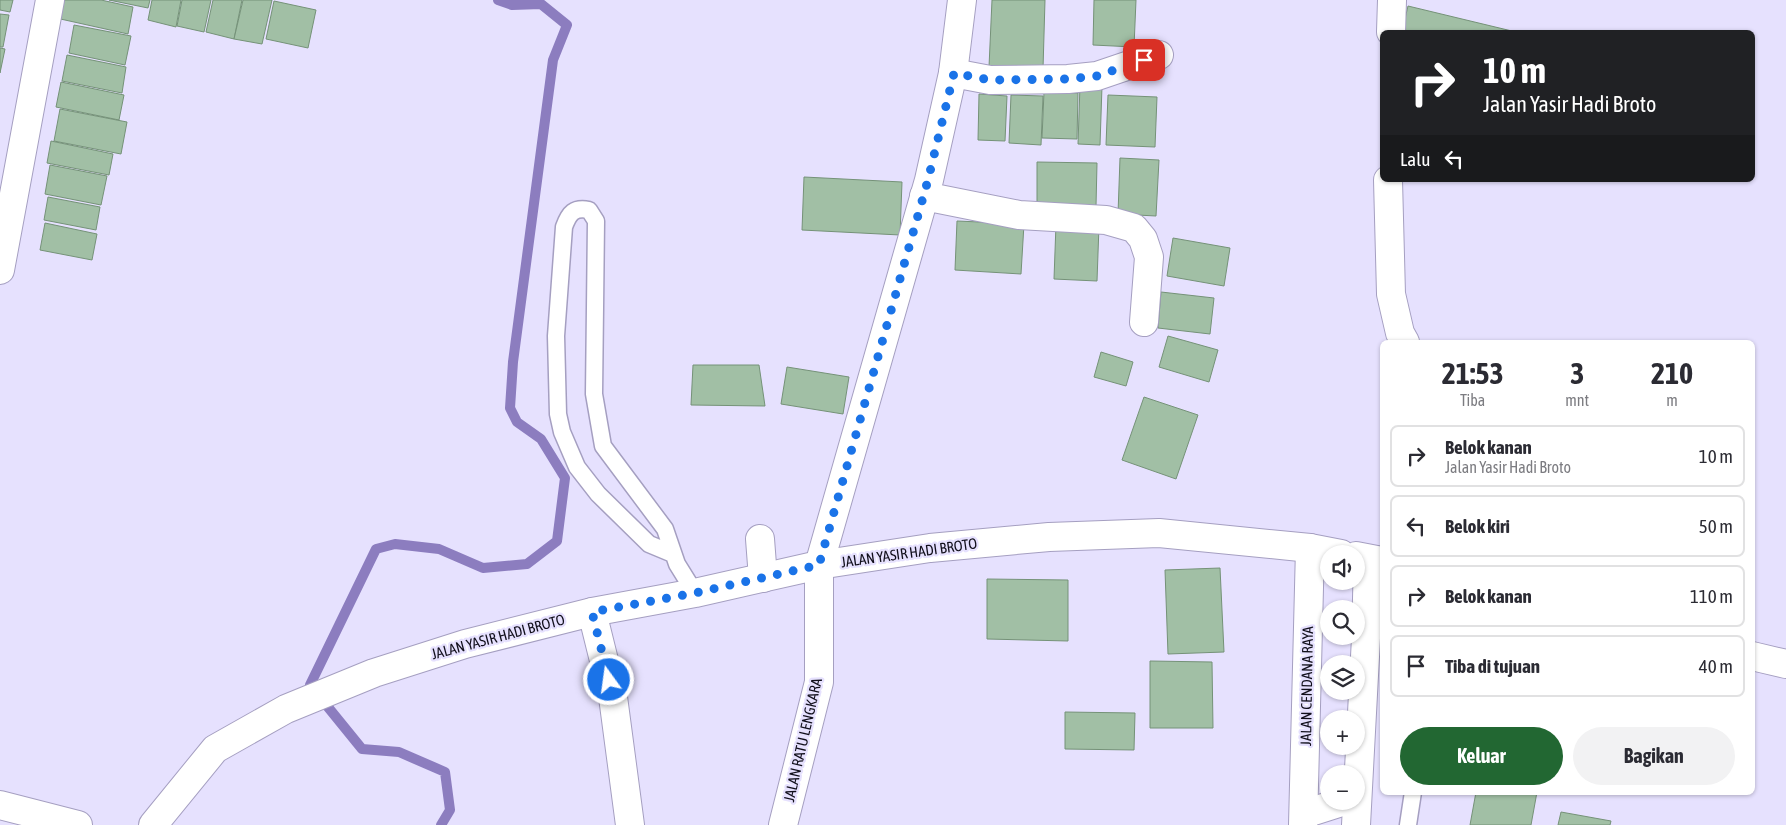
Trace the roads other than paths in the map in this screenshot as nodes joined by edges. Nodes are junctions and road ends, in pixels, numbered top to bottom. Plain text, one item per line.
1 (50, 0) edge
2 (962, 0) edge
3 (1392, 0) edge
4 (1391, 30) edge
5 (1159, 55) dead end
6 (954, 73) junction
7 (1388, 182) edge
8 (924, 196) junction
9 (0, 270) edge
10 (1144, 322) dead end
11 (1404, 340) edge
12 (760, 539) dead end
13 (1310, 548) junction
14 (1320, 550) edge
15 (673, 554) junction
16 (1369, 559) edge
17 (819, 565) junction
18 (763, 578) junction
19 (695, 593) junction
20 (592, 612) junction
21 (1755, 657) edge
22 (1786, 664) edge
23 (1356, 765) edge
24 (1413, 795) edge
25 (0, 805) edge
26 (1327, 810) edge
27 (1354, 810) edge
28 (1303, 820) edge
29 (78, 825) edge
30 (153, 825) edge
31 (630, 825) edge
32 (783, 825) edge
33 (1356, 825) edge
34 (1408, 825) edge

1 - 9 street
2 - 6 street, JALAN RATU LENGKARA
3 - 4 street
5 - 6 street
6 - 8 street, JALAN RATU LENGKARA
7 - 11 street
8 - 10 street
8 - 17 street, JALAN RATU LENGKARA
12 - 18 street
13 - 14 street, JALAN YASIR HADI BROTO
13 - 17 street, JALAN YASIR HADI BROTO
13 - 28 street, JALAN CENDANA RAYA
15 - 15 lane
15 - 19 lane
16 - 23 street
17 - 18 street, JALAN YASIR HADI BROTO
17 - 32 street, JALAN RATU LENGKARA
18 - 19 street, JALAN YASIR HADI BROTO
19 - 20 street, JALAN YASIR HADI BROTO
20 - 30 street, JALAN YASIR HADI BROTO
20 - 31 street
21 - 22 street
24 - 34 lane
25 - 29 street
26 - 28 street
27 - 33 street

